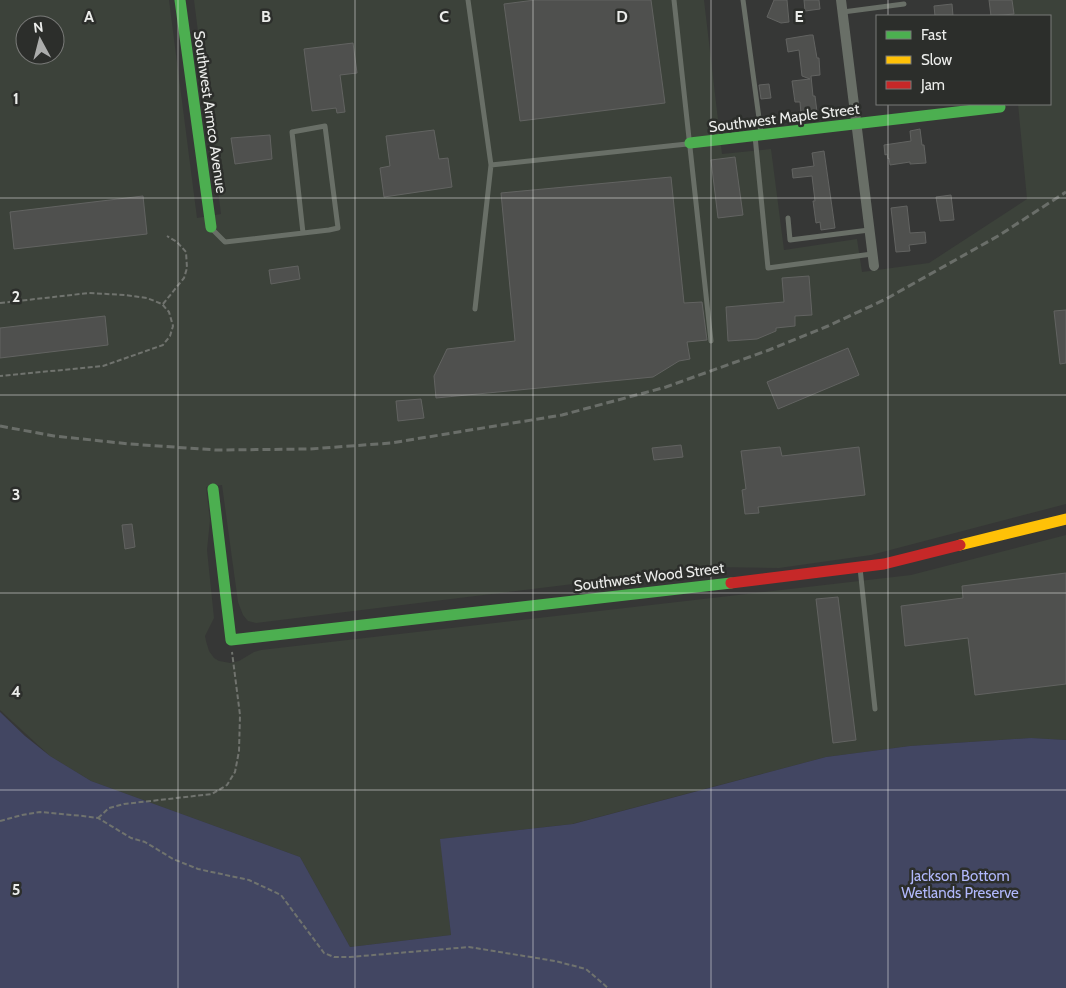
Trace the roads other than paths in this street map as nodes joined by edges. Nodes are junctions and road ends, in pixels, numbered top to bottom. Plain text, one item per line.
1 (180, 0) edge
2 (468, 0) edge
3 (674, 0) edge
4 (744, 0) edge
5 (841, 0) edge
6 (904, 4) dead end
7 (843, 12) junction
8 (1000, 107) dead end
9 (958, 108) edge
10 (856, 124) junction
11 (758, 136) junction
12 (690, 143) junction
13 (491, 165) junction
14 (788, 218) dead end
15 (211, 227) joint
16 (869, 230) junction
17 (303, 233) junction
18 (872, 254) junction
19 (874, 266) dead end
20 (475, 309) dead end
21 (711, 341) dead end
22 (213, 489) dead end
23 (1066, 519) edge
24 (860, 568) junction
25 (874, 709) dead end

1 - 15 street, Southwest Armco Avenue
2 - 13 lane
3 - 12 lane
4 - 11 lane
5 - 7 street
6 - 7 lane
7 - 10 street
8 - 9 street, Southwest Maple Street
9 - 10 street, Southwest Maple Street
10 - 11 street, Southwest Maple Street
10 - 16 street
11 - 12 street, Southwest Maple Street
11 - 18 lane
12 - 13 lane
12 - 21 lane
13 - 20 lane
14 - 16 lane
15 - 17 lane
16 - 18 street
17 - 17 lane
18 - 19 street
22 - 24 street, Southwest Wood Street
23 - 24 street, Southwest Wood Street
24 - 25 lane

